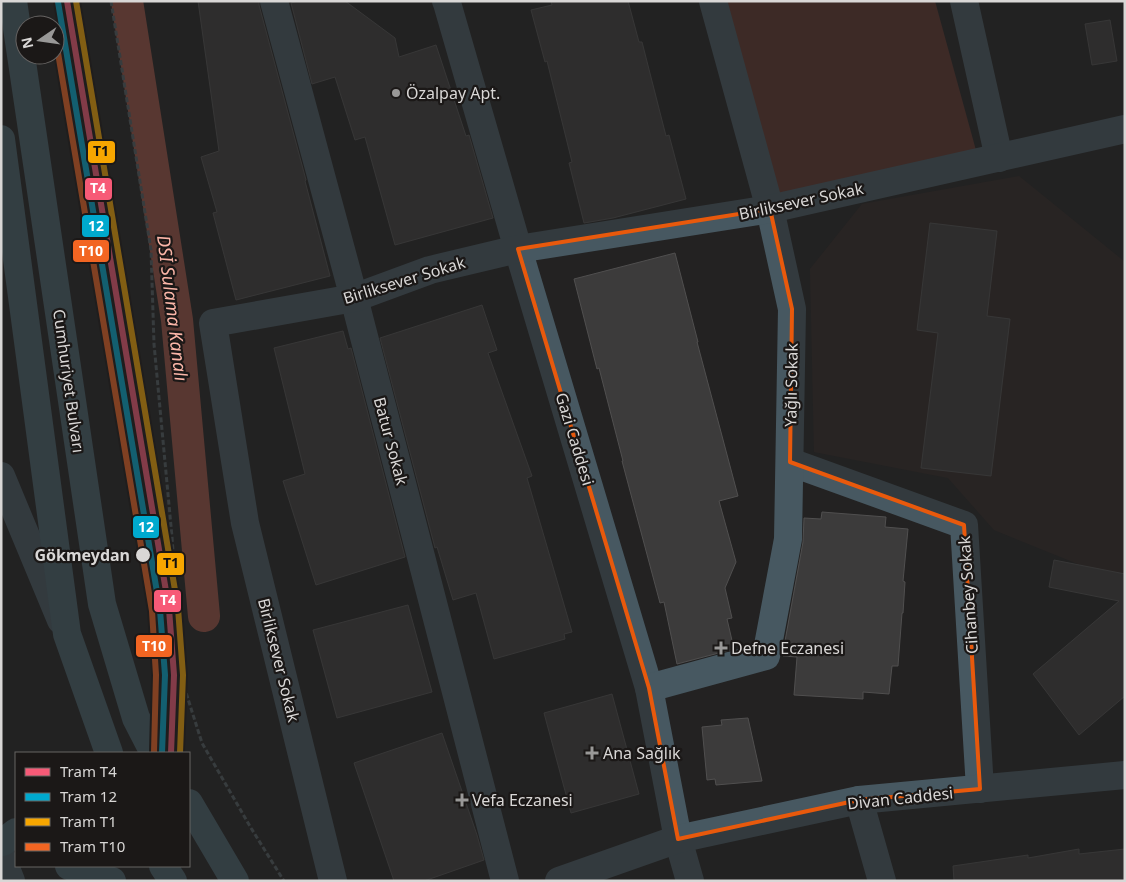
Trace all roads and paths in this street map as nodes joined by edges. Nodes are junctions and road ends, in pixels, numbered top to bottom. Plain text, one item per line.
1 (13, 1) edge
2 (111, 1) edge
3 (274, 1) edge
4 (713, 1) edge
5 (964, 1) edge
6 (448, 2) edge
7 (1125, 129) edge
8 (1, 139) edge
9 (999, 158) junction
10 (770, 209) junction
11 (518, 250) junction
12 (354, 298) junction
13 (790, 462) junction
14 (1, 476) edge
15 (67, 634) junction
16 (649, 688) junction
17 (108, 752) edge
18 (153, 752) edge
19 (1125, 775) edge
20 (980, 789) junction
21 (859, 800) junction
22 (190, 805) edge
23 (678, 839) junction
24 (9, 844) edge
25 (72, 867) edge
26 (164, 867) edge
27 (11, 881) edge
28 (112, 881) edge
29 (173, 881) edge
30 (236, 881) edge
31 (284, 881) edge
32 (333, 881) edge
33 (505, 881) edge
34 (559, 881) edge
35 (690, 881) edge
36 (882, 881) edge

1 - 18 main road, Cumhuriyet Bulvarı
2 - 31 path
3 - 12 street, Batur Sokak
4 - 10 street, Yağlı Sokak
5 - 9 street
6 - 11 street, Gazi Caddesi
7 - 9 street, Birliksever Sokak
8 - 15 main road
9 - 10 street, Birliksever Sokak
10 - 11 street, Birliksever Sokak
10 - 13 street, Yağlı Sokak
11 - 12 street, Birliksever Sokak
11 - 16 street, Gazi Caddesi
12 - 32 street, Birliksever Sokak
12 - 33 street, Batur Sokak
13 - 16 street, Yağlı Sokak
13 - 20 street, Cihanbey Sokak
14 - 15 street
15 - 17 main road
16 - 23 street, Gazi Caddesi
19 - 20 street, Divan Caddesi
20 - 21 street, Divan Caddesi
21 - 23 street, Divan Caddesi
21 - 36 street
22 - 30 main road
23 - 34 street, Divan Caddesi
23 - 35 street, Gazi Caddesi
24 - 27 street
25 - 28 main road
26 - 29 main road

